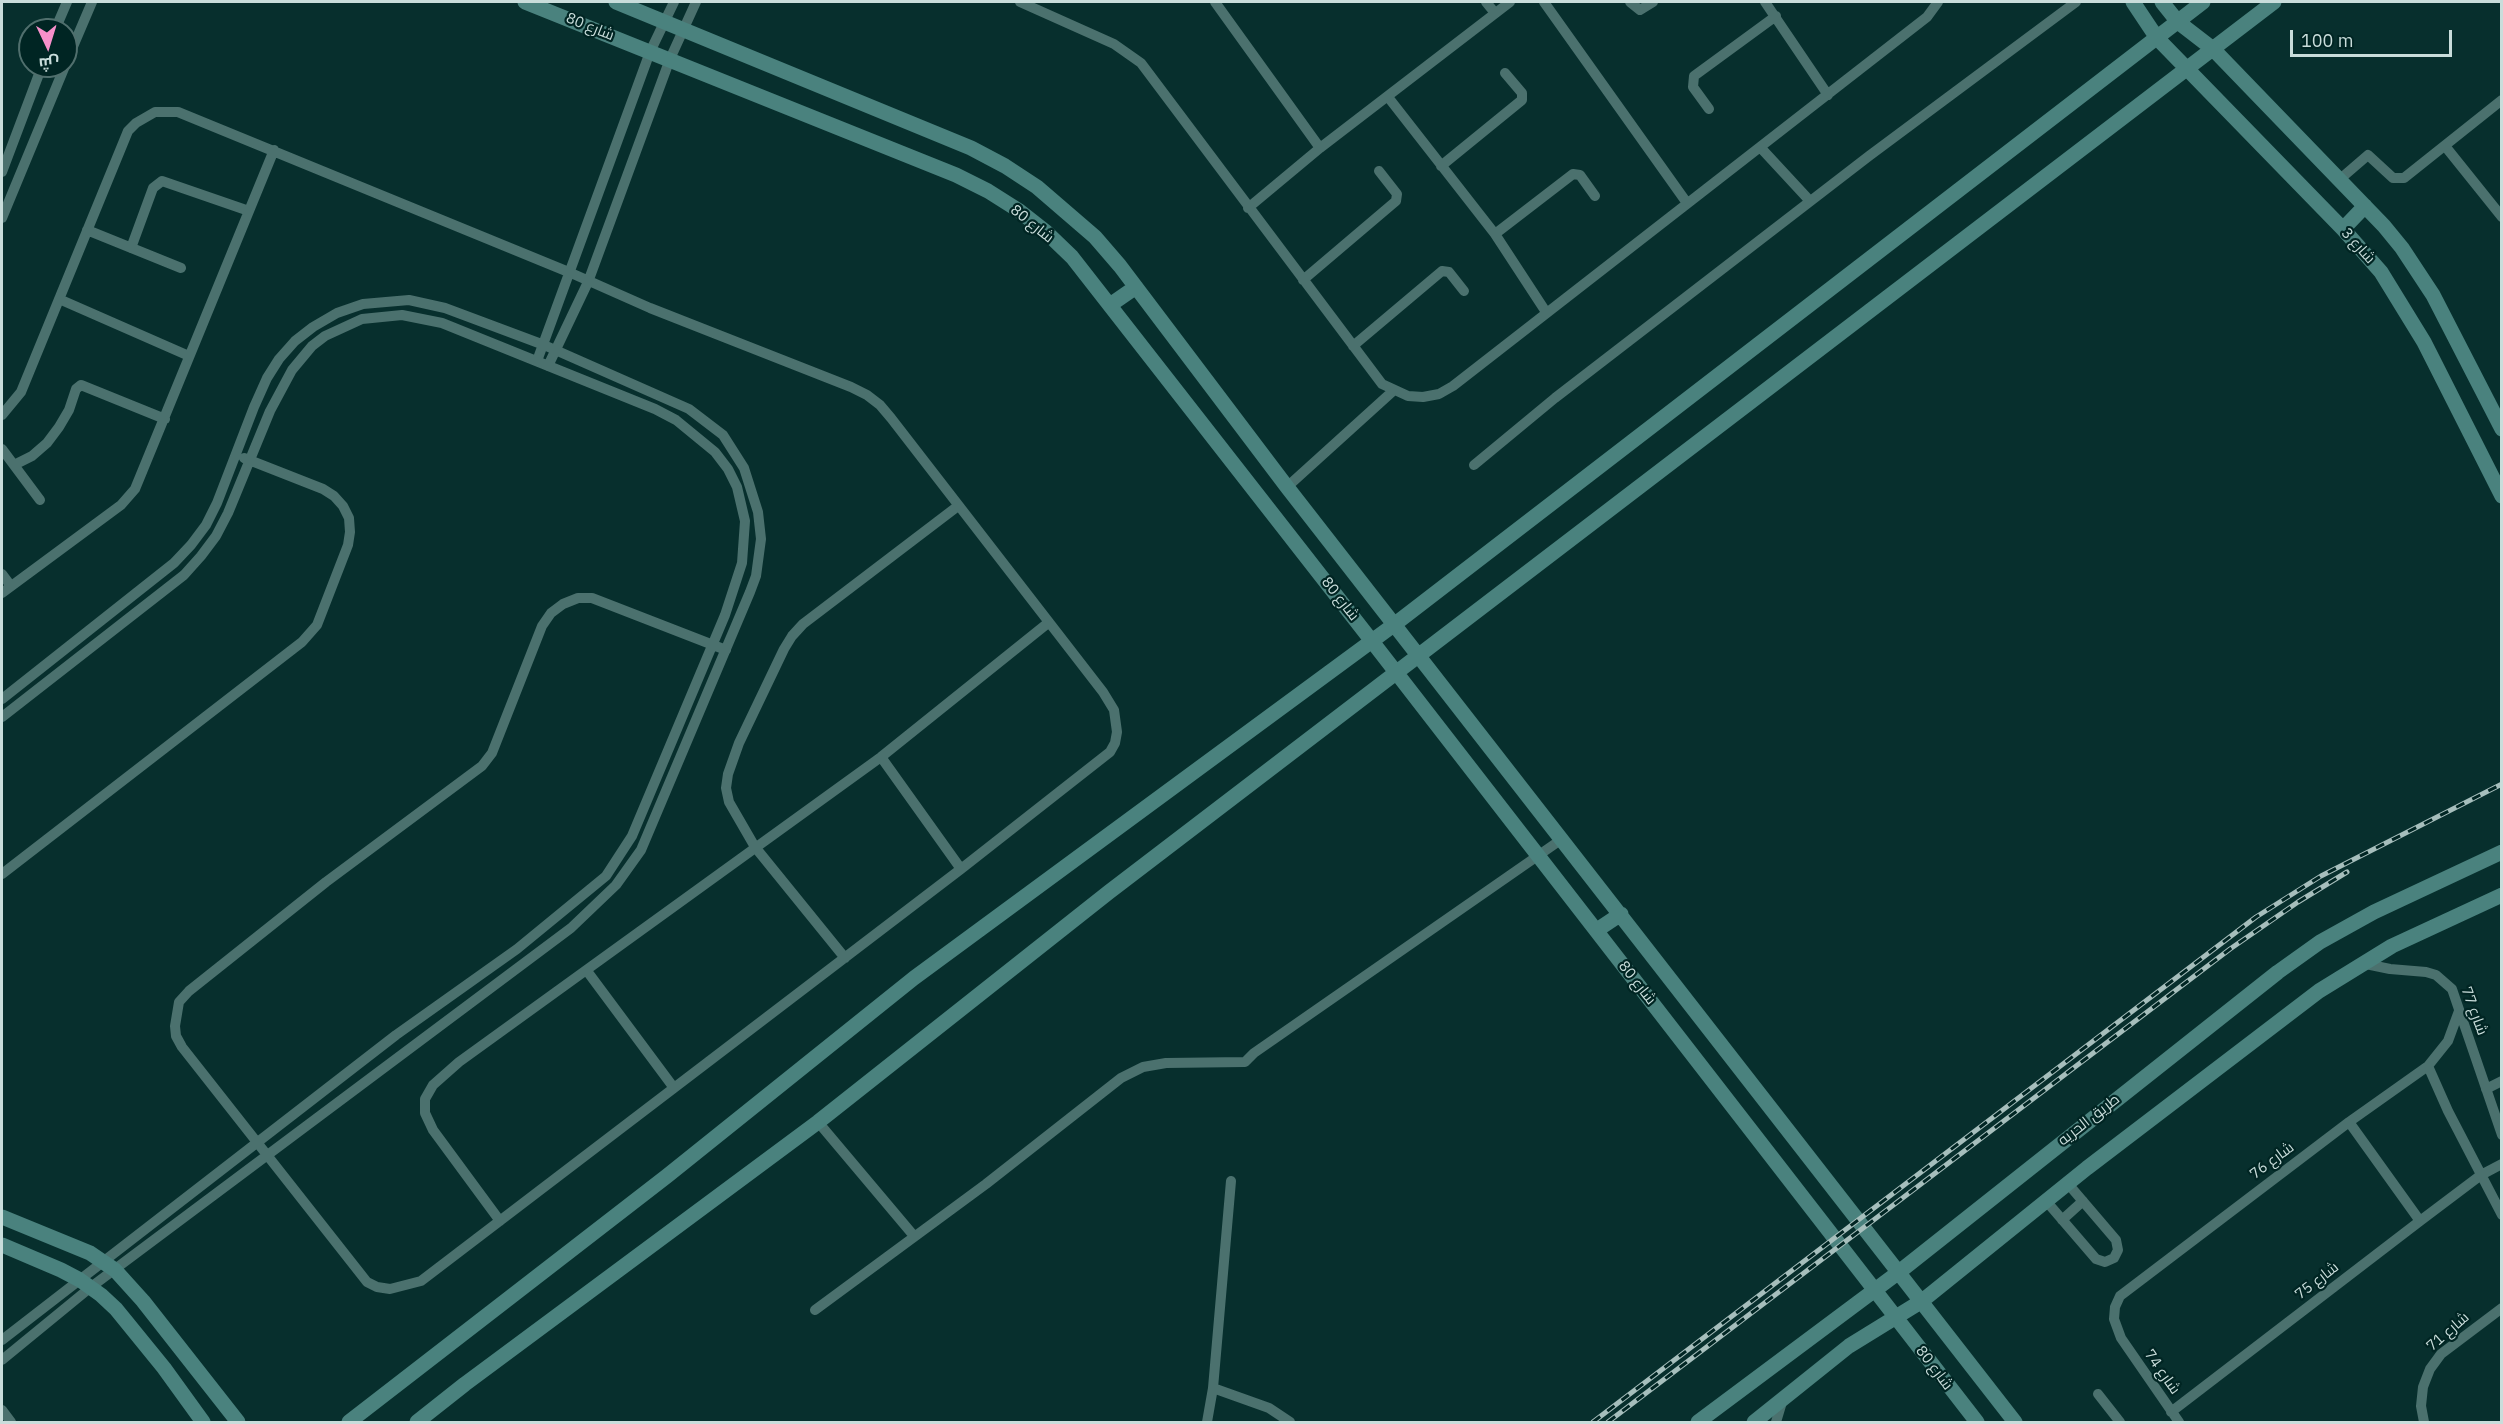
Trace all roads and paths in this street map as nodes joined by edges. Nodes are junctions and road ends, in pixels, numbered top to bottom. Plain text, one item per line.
1 (67, 2) edge
2 (92, 2) edge
3 (525, 2) edge
4 (616, 2) edge
5 (674, 2) edge
6 (696, 2) edge
7 (1020, 2) edge
8 (1215, 2) edge
9 (1486, 2) edge
10 (1510, 2) edge
11 (1544, 2) edge
12 (1630, 2) edge
13 (1653, 2) edge
14 (1764, 2) edge
15 (1938, 2) edge
16 (2133, 2) edge
17 (2162, 2) edge
18 (2203, 2) edge
19 (2274, 2) edge
20 (2072, 3) edge
21 (1495, 13) junction
22 (1776, 16) junction
23 (60, 18) edge
24 (665, 21) junction
25 (2178, 22) junction
26 (683, 29) junction
27 (78, 35) edge
28 (2157, 38) junction
29 (2213, 49) junction
30 (650, 52) junction
31 (670, 59) junction
32 (2188, 69) junction
33 (1505, 73) dead end
34 (37, 78) edge
35 (60, 78) edge
36 (1828, 95) junction
37 (1388, 97) junction
38 (2502, 100) edge
39 (1709, 109) dead end
40 (2445, 146) junction
41 (1760, 147) junction
42 (1320, 148) junction
43 (274, 150) junction
44 (1441, 166) junction
45 (1379, 171) dead end
46 (2, 172) edge
47 (2339, 180) junction
48 (1595, 196) dead end
49 (1810, 201) junction
50 (1687, 203) junction
51 (2365, 206) junction
52 (1248, 208) junction
53 (249, 211) junction
54 (2502, 217) edge
55 (2, 218) edge
56 (2343, 229) junction
57 (87, 230) junction
58 (1495, 234) junction
59 (131, 248) junction
60 (181, 268) dead end
61 (571, 273) junction
62 (1303, 280) junction
63 (588, 282) junction
64 (1136, 287) junction
65 (1464, 291) dead end
66 (59, 299) junction
67 (1110, 305) junction
68 (1546, 312) junction
69 (544, 345) junction
70 (1353, 346) junction
71 (555, 350) junction
72 (189, 356) junction
73 (542, 363) junction
74 (1393, 391) junction
75 (2, 415) edge
76 (165, 419) junction
77 (2502, 429) edge
78 (2, 449) edge
79 (236, 454) junction
80 (250, 460) junction
81 (14, 465) junction
82 (1474, 465) dead end
83 (1287, 487) junction
84 (2502, 496) edge
85 (40, 500) dead end
86 (958, 506) junction
87 (2, 574) edge
88 (11, 586) junction
89 (2, 593) edge
90 (1048, 623) junction
91 (1395, 624) junction
92 (1371, 640) junction
93 (712, 646) junction
94 (726, 650) junction
95 (1420, 656) junction
96 (1398, 674) junction
97 (3, 695) edge
98 (2, 717) edge
99 (881, 757) junction
100 (1562, 839) junction
101 (755, 847) junction
102 (2502, 852) edge
103 (1537, 856) junction
104 (961, 869) junction
105 (2, 874) edge
106 (2502, 895) edge
107 (1621, 914) junction
108 (1597, 930) junction
109 (844, 958) junction
110 (2361, 963) junction
111 (587, 971) junction
112 (2459, 1011) junction
113 (2428, 1066) junction
114 (2502, 1081) edge
115 (674, 1088) junction
116 (2486, 1089) junction
117 (818, 1122) junction
118 (2349, 1122) junction
119 (2502, 1135) edge
120 (256, 1144) junction
121 (267, 1158) junction
122 (2502, 1164) edge
123 (2481, 1175) junction
124 (1231, 1181) dead end
125 (2068, 1185) junction
126 (2083, 1201) junction
127 (2047, 1202) junction
128 (2502, 1215) edge
129 (2, 1217) edge
130 (2062, 1220) junction
131 (500, 1221) junction
132 (2420, 1221) junction
133 (914, 1236) junction
134 (2, 1245) edge
135 (102, 1260) junction
136 (115, 1270) junction
137 (1899, 1272) junction
138 (85, 1283) junction
139 (1875, 1290) junction
140 (1922, 1301) junction
141 (2502, 1308) edge
142 (815, 1310) dead end
143 (1897, 1318) junction
144 (2121, 1338) joint
145 (2, 1340) edge
146 (2, 1360) edge
147 (1213, 1388) junction
148 (2098, 1394) dead end
149 (1782, 1402) junction
150 (2, 1410) edge
151 (2175, 1419) edge
152 (11, 1422) edge
153 (203, 1422) edge
154 (238, 1422) edge
155 (349, 1422) edge
156 (417, 1422) edge
157 (1207, 1422) edge
158 (1290, 1422) edge
159 (1698, 1422) edge
160 (1754, 1422) edge
161 (1776, 1422) edge
162 (1977, 1422) edge
163 (2015, 1422) edge
164 (2120, 1422) edge
165 (2424, 1422) edge

1 - 23 street
2 - 27 street
3 - 30 street, شارع 80
4 - 24 street, شارع 80
5 - 24 street
6 - 26 street
7 - 52 street
8 - 42 street
9 - 21 street
10 - 21 street
11 - 50 street
12 - 13 street
14 - 22 street
15 - 36 street
16 - 28 street, شارع 3
17 - 25 street
18 - 25 street
19 - 29 street
20 - 49 street
21 - 37 street
22 - 36 street
22 - 39 street
24 - 26 street, شارع 80
24 - 30 street
25 - 28 street
25 - 29 street
26 - 31 street
26 - 64 street, شارع 80
28 - 32 street, شارع 3
28 - 91 street
29 - 32 street
29 - 47 street
30 - 31 street, شارع 80
30 - 61 street
31 - 63 street
31 - 67 street, شارع 80
32 - 56 street, شارع 3
32 - 95 street
33 - 44 street
34 - 46 street
35 - 55 street
36 - 41 street
37 - 42 street
37 - 44 street
38 - 40 street
40 - 47 street
40 - 54 street
41 - 49 street
41 - 50 street
42 - 52 street
43 - 53 street
43 - 57 street
43 - 61 street
44 - 58 street
45 - 62 street
47 - 51 street
48 - 58 street
49 - 82 street
50 - 68 street
51 - 56 street
51 - 77 street
52 - 62 street
53 - 59 street
53 - 72 street
56 - 84 street, شارع 3
57 - 59 street
57 - 66 street
58 - 68 street
59 - 60 street
61 - 63 street
61 - 69 street
62 - 70 street
63 - 71 street
63 - 86 street
64 - 67 street
64 - 83 street, شارع 80
65 - 70 street
66 - 72 street
66 - 75 street
67 - 92 street, شارع 80
68 - 74 street
69 - 71 street
69 - 73 street
69 - 79 street
70 - 74 street
71 - 73 street
71 - 94 street
72 - 76 street
73 - 80 street
73 - 93 street
74 - 83 street
76 - 81 street
76 - 88 street
78 - 81 street
79 - 80 street
79 - 97 street
80 - 98 street
80 - 105 street
81 - 85 street
83 - 91 street, شارع 80
86 - 90 street
86 - 101 street
87 - 88 street
88 - 89 street
90 - 99 street
90 - 104 street
91 - 92 street
91 - 95 street, شارع 80
92 - 96 street, شارع 80
92 - 155 street
93 - 94 street
93 - 120 street
93 - 120 street
94 - 121 street
95 - 96 street
95 - 100 street, شارع 80
96 - 103 street, شارع 80
96 - 117 street
99 - 101 street
99 - 104 street
100 - 103 street
100 - 107 street, شارع 80
101 - 109 street
101 - 111 street
102 - 137 street, طريق الحريه
103 - 108 street, شارع 80
103 - 133 street
104 - 109 street
106 - 110 street
107 - 108 street
107 - 137 street, شارع 80
108 - 139 street, شارع 80
109 - 115 street
110 - 112 street, شارع 77
110 - 125 street
111 - 115 street
111 - 131 street
112 - 113 street, شارع 76
112 - 116 street, شارع 77
113 - 118 street, شارع 76
113 - 123 street
114 - 116 street
115 - 131 street
116 - 119 street, شارع 77
117 - 133 street
117 - 156 street
118 - 132 street
118 - 144 street, شارع 76
120 - 121 street
120 - 135 street
121 - 131 street
121 - 136 street
122 - 123 street, شارع 75
123 - 128 street
123 - 132 street, شارع 75
124 - 147 street
125 - 126 street
125 - 127 street
126 - 130 street
126 - 130 street
127 - 130 street
127 - 140 street
129 - 135 street
132 - 151 street, شارع 75
133 - 142 street
134 - 138 street
135 - 136 street
135 - 138 street
136 - 138 street
136 - 154 street
137 - 139 street, طريق الحريه
137 - 140 street, شارع 80
138 - 145 street
138 - 146 street
138 - 153 street
139 - 143 street, شارع 80
139 - 159 street, طريق الحريه
140 - 143 street
140 - 163 street, شارع 80
141 - 165 street, شارع 71
143 - 149 street
143 - 162 street, شارع 80
144 - 151 street, شارع 74
147 - 157 street
147 - 158 street
148 - 164 street
149 - 160 street
149 - 161 street
150 - 152 street

